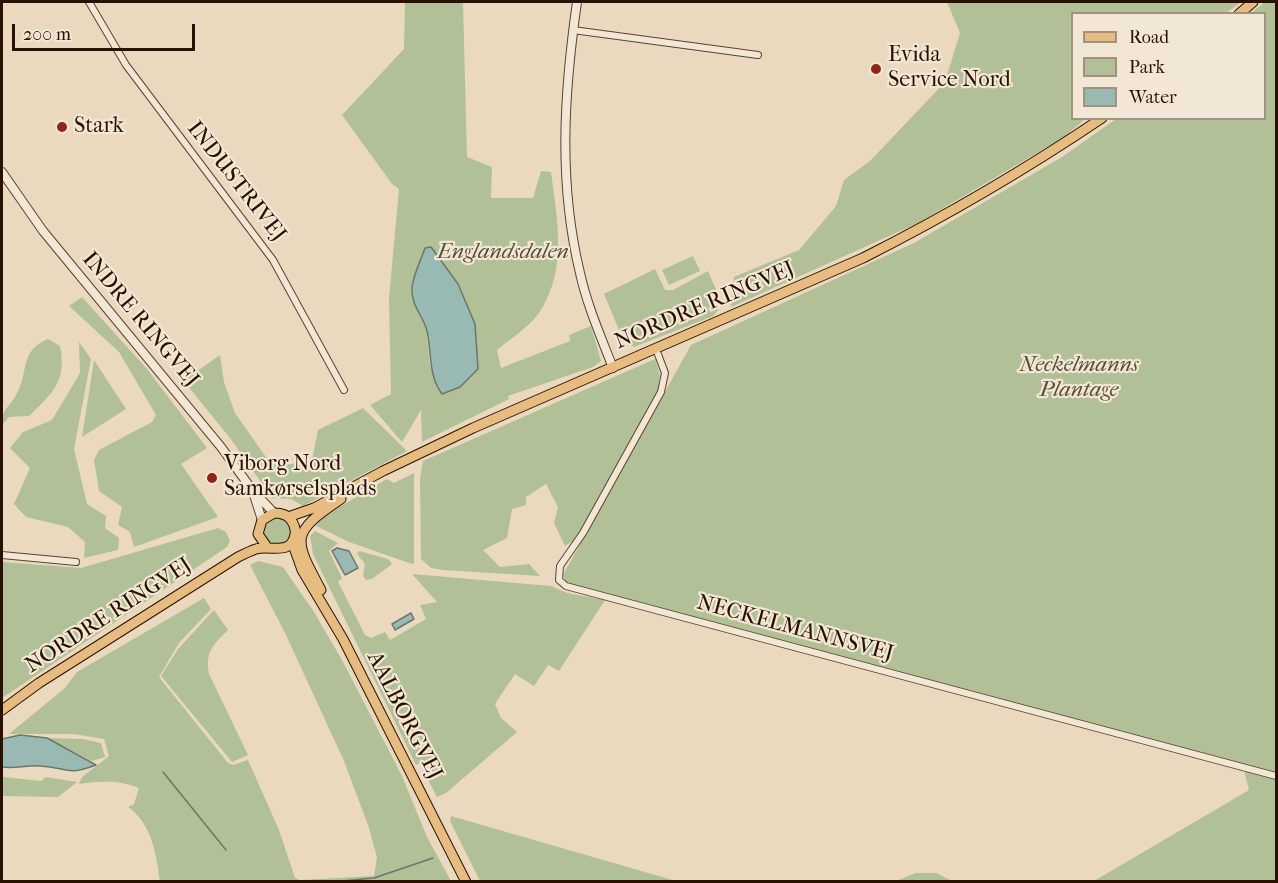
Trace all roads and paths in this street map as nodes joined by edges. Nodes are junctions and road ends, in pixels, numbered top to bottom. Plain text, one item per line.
1 (89, 2) edge
2 (577, 2) edge
3 (1253, 2) edge
4 (1241, 12) edge
5 (573, 30) junction
6 (758, 55) dead end
7 (1099, 120) edge
8 (2, 172) edge
9 (656, 348) junction
10 (613, 368) junction
11 (344, 390) dead end
12 (382, 471) junction
13 (253, 491) junction
14 (314, 508) junction
15 (274, 513) junction
16 (288, 517) junction
17 (262, 520) junction
18 (295, 528) junction
19 (258, 534) junction
20 (292, 542) junction
21 (267, 548) junction
22 (279, 550) junction
23 (2, 555) edge
24 (238, 557) junction
25 (76, 562) dead end
26 (302, 570) junction
27 (343, 639) junction
28 (2, 710) edge
29 (1276, 776) edge
30 (466, 882) edge

1 - 11 street, INDUSTRIVEJ
2 - 5 street
3 - 4 main road
5 - 6 street
5 - 10 street
7 - 9 main road, NORDRE RINGVEJ
8 - 13 street, INDRE RINGVEJ
9 - 10 main road, NORDRE RINGVEJ
9 - 29 street, NECKELMANNSVEJ
10 - 12 main road, NORDRE RINGVEJ
12 - 14 main road, NORDRE RINGVEJ
12 - 27 main road
13 - 15 street, INDRE RINGVEJ
13 - 17 street, INDRE RINGVEJ
14 - 16 main road, NORDRE RINGVEJ
14 - 18 main road, NORDRE RINGVEJ
15 - 16 main road
15 - 17 main road
16 - 18 main road
17 - 19 main road
18 - 20 main road
19 - 21 main road
19 - 24 main road, NORDRE RINGVEJ
20 - 22 main road
20 - 26 main road, AALBORGVEJ
21 - 22 main road
21 - 24 main road, NORDRE RINGVEJ
22 - 26 main road, AALBORGVEJ
23 - 25 street
24 - 28 main road, NORDRE RINGVEJ
26 - 27 main road, AALBORGVEJ
27 - 30 main road, AALBORGVEJ

